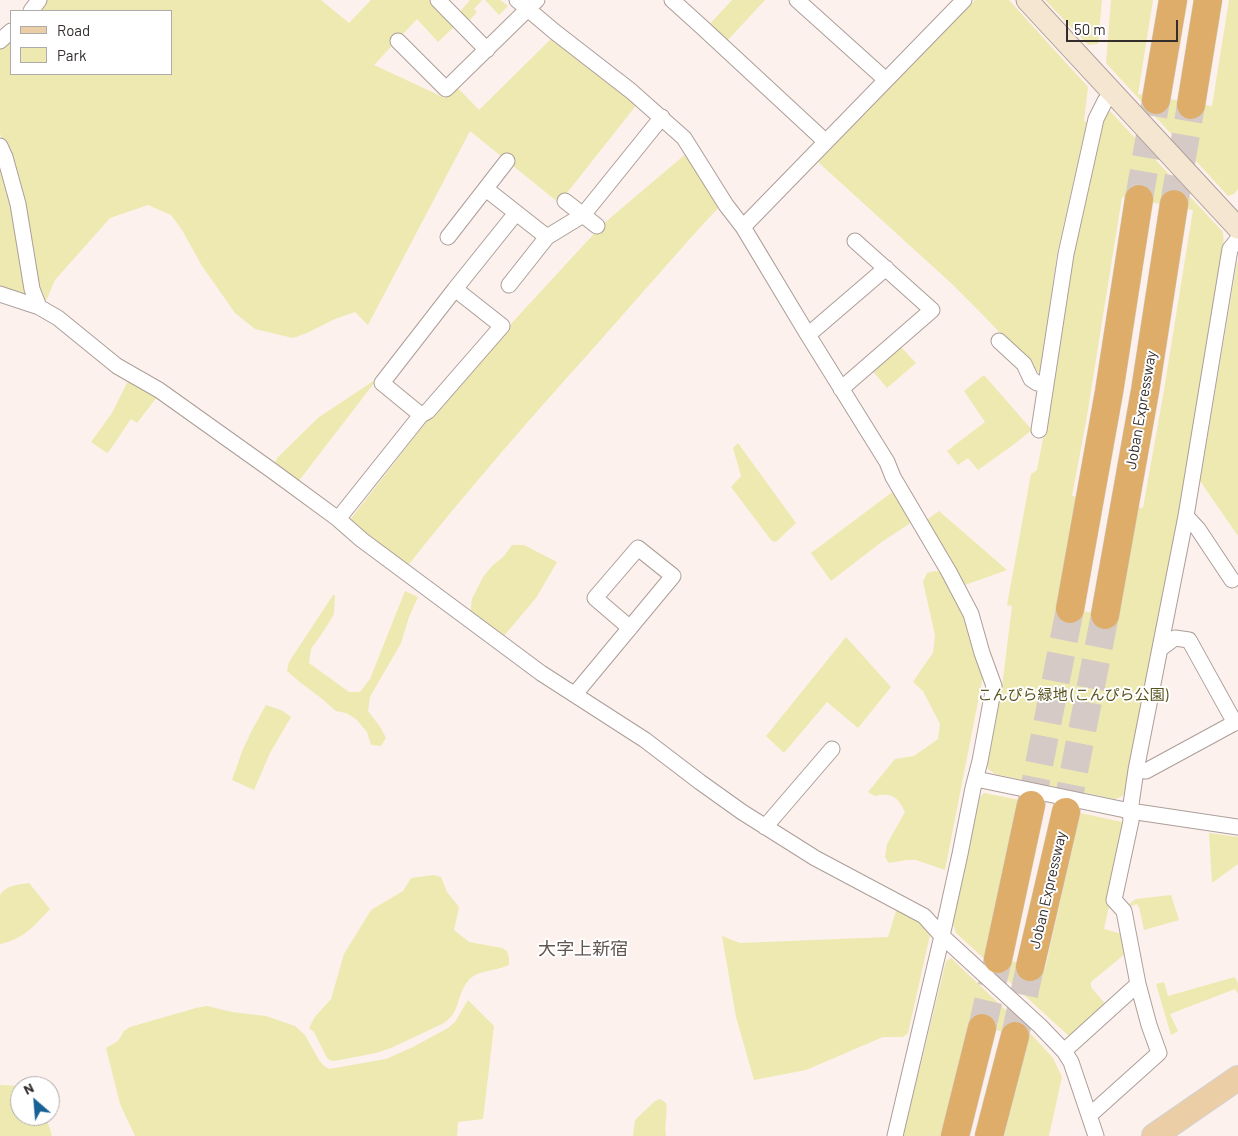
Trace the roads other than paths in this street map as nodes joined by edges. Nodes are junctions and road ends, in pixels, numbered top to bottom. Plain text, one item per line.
1 (438, 0) edge
2 (672, 0) edge
3 (797, 0) edge
4 (964, 0) edge
5 (1027, 0) edge
6 (1173, 0) edge
7 (1208, 0) edge
8 (527, 3) edge
9 (10, 32) edge
10 (0, 41) edge
11 (398, 42) dead end
12 (487, 50) junction
13 (886, 80) junction
14 (1114, 93) junction
15 (1156, 100) tunnel mouth
16 (1191, 105) tunnel mouth
17 (662, 118) junction
18 (826, 142) junction
19 (0, 146) edge
20 (507, 161) dead end
21 (486, 189) junction
22 (1139, 200) tunnel mouth
23 (565, 201) dead end
24 (1174, 204) tunnel mouth
25 (516, 213) junction
26 (583, 215) junction
27 (1236, 225) edge
28 (597, 226) dead end
29 (743, 228) junction
30 (448, 237) dead end
31 (547, 237) junction
32 (855, 241) dead end
33 (886, 268) junction
34 (509, 285) dead end
35 (455, 288) junction
36 (0, 294) edge
37 (39, 307) junction
38 (808, 335) junction
39 (999, 341) dead end
40 (1046, 385) junction
41 (841, 389) junction
42 (422, 414) junction
43 (1039, 430) dead end
44 (1186, 516) junction
45 (338, 519) junction
46 (1231, 581) edge
47 (1070, 609) tunnel mouth
48 (1105, 615) tunnel mouth
49 (630, 628) junction
50 (1160, 649) junction
51 (575, 694) junction
52 (1237, 722) edge
53 (832, 749) dead end
54 (1136, 770) junction
55 (976, 779) junction
56 (1031, 805) tunnel mouth
57 (1130, 811) junction
58 (1066, 812) tunnel mouth
59 (765, 827) junction
60 (1238, 827) edge
61 (942, 936) junction
62 (998, 959) tunnel mouth
63 (1030, 967) tunnel mouth
64 (1138, 984) junction
65 (982, 1028) tunnel mouth
66 (1015, 1036) tunnel mouth
67 (1064, 1050) junction
68 (1238, 1078) edge
69 (1090, 1115) junction
70 (895, 1136) edge
71 (955, 1136) edge
72 (990, 1136) edge
73 (1096, 1136) edge
74 (1154, 1136) edge

1 - 12 street
2 - 18 street
3 - 13 street
4 - 13 street
5 - 14 street
6 - 15 highway
7 - 16 highway
8 - 12 street
8 - 17 street
9 - 10 street
11 - 12 street
13 - 18 street
14 - 27 street
14 - 40 street
17 - 26 street
17 - 29 street
18 - 29 street
19 - 37 street
20 - 21 street
21 - 25 street
21 - 30 street
22 - 47 highway
23 - 26 street
24 - 48 highway, Joban Expressway
25 - 31 street
25 - 35 street
26 - 28 street
26 - 31 street
27 - 44 street
29 - 38 street
31 - 34 street
32 - 33 street
33 - 38 street
33 - 41 street
35 - 42 street
35 - 42 street
36 - 37 street
37 - 45 street
38 - 41 street
39 - 40 street
40 - 43 street
41 - 55 street
42 - 45 street
44 - 46 street
44 - 50 street
45 - 51 street
49 - 49 street
49 - 51 street
50 - 52 street
50 - 54 street
51 - 59 street
52 - 54 street
53 - 59 street
54 - 57 street
55 - 57 street
55 - 61 street
56 - 62 highway
57 - 60 street
57 - 64 street
58 - 63 highway, Joban Expressway
59 - 61 street
61 - 67 street
61 - 70 street
64 - 67 street
64 - 69 street
65 - 71 highway
66 - 72 highway
67 - 69 street
68 - 74 main road
69 - 73 street

